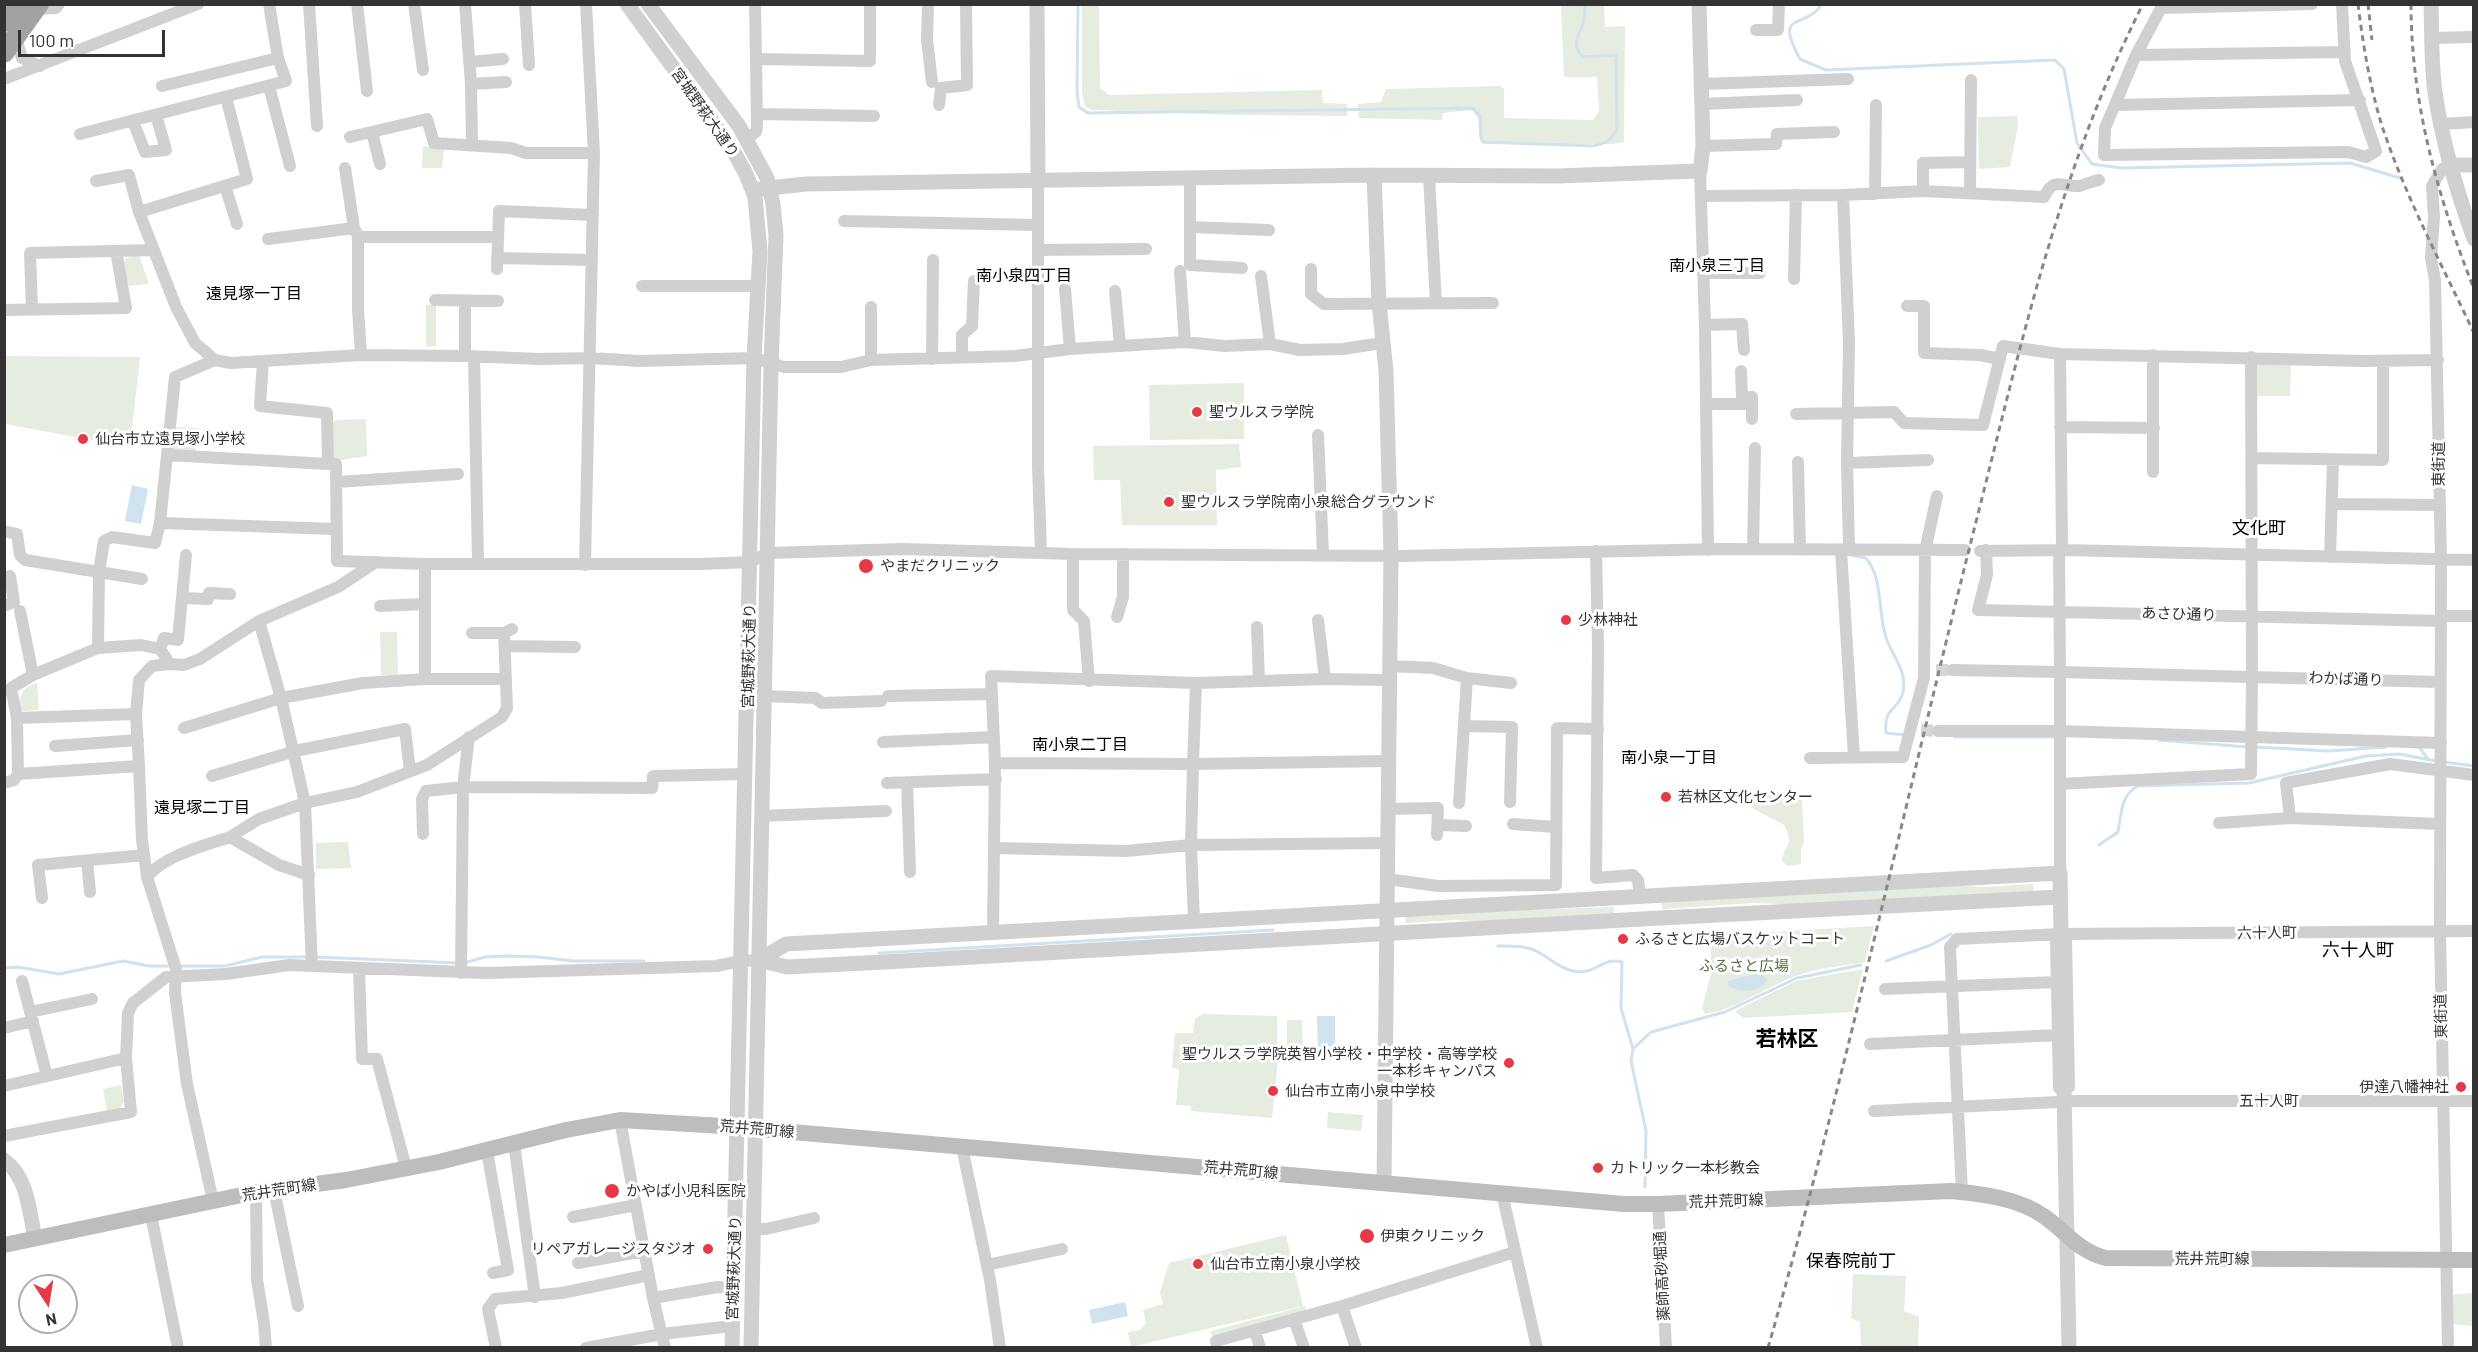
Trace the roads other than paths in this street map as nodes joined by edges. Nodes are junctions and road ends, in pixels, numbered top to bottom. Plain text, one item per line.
1 (60, 4) edge
2 (198, 4) edge
3 (269, 4) edge
4 (309, 4) edge
5 (357, 4) edge
6 (414, 4) edge
7 (465, 4) edge
8 (525, 4) edge
9 (586, 4) edge
10 (627, 4) edge
11 (648, 4) edge
12 (755, 4) edge
13 (870, 4) edge
14 (928, 4) edge
15 (966, 4) edge
16 (1037, 4) edge
17 (1699, 4) edge
18 (1779, 4) edge
19 (2312, 4) edge
20 (2342, 4) edge
21 (2431, 4) edge
22 (2251, 5) edge
23 (30, 6) edge
24 (4, 22) edge
25 (1756, 30) dead end
26 (2474, 37) edge
27 (2432, 38) junction
28 (10, 46) edge
29 (2345, 52) junction
30 (2136, 55) junction
31 (278, 58) junction
32 (503, 59) dead end
33 (756, 59) junction
34 (469, 62) junction
35 (529, 65) dead end
36 (40, 66) junction
37 (423, 70) dead end
38 (1848, 79) dead end
39 (4, 80) edge
40 (1971, 80) dead end
41 (506, 82) dead end
42 (932, 82) dead end
43 (471, 84) junction
44 (1702, 84) junction
45 (162, 86) dead end
46 (269, 86) junction
47 (367, 91) dead end
48 (226, 97) junction
49 (1797, 100) dead end
50 (2360, 100) junction
51 (1702, 104) junction
52 (939, 105) dead end
53 (1876, 105) dead end
54 (2115, 105) junction
55 (759, 114) junction
56 (156, 115) junction
57 (874, 116) dead end
58 (133, 121) junction
59 (2474, 122) edge
60 (2441, 124) junction
61 (317, 126) dead end
62 (372, 132) junction
63 (1834, 132) dead end
64 (81, 134) dead end
65 (350, 137) dead end
66 (747, 138) junction
67 (472, 145) junction
68 (1703, 146) junction
69 (594, 153) junction
70 (1970, 162) junction
71 (380, 164) dead end
72 (2450, 165) junction
73 (2474, 165) edge
74 (290, 166) dead end
75 (345, 168) dead end
76 (1700, 171) junction
77 (1374, 175) junction
78 (1429, 177) junction
79 (1190, 180) junction
80 (2099, 180) dead end
81 (96, 181) dead end
82 (1038, 182) junction
83 (225, 186) junction
84 (770, 188) junction
85 (752, 190) junction
86 (1923, 191) junction
87 (1970, 192) junction
88 (1875, 194) junction
89 (1796, 195) junction
90 (1843, 195) junction
91 (1701, 196) junction
92 (139, 213) junction
93 (593, 214) junction
94 (844, 221) dead end
95 (237, 224) dead end
96 (1037, 225) junction
97 (1191, 227) junction
98 (1269, 230) dead end
99 (356, 232) junction
100 (497, 237) junction
101 (268, 239) dead end
102 (2474, 239) edge
103 (1146, 249) dead end
104 (153, 250) junction
105 (1038, 250) junction
106 (116, 251) junction
107 (592, 260) junction
108 (933, 260) dead end
109 (1242, 268) dead end
110 (1311, 270) dead end
111 (1180, 271) dead end
112 (1703, 273) junction
113 (1760, 273) dead end
114 (1261, 276) dead end
115 (1794, 279) dead end
116 (975, 281) dead end
117 (642, 286) dead end
118 (758, 286) junction
119 (1065, 289) dead end
120 (1115, 291) dead end
121 (435, 300) dead end
122 (465, 301) junction
123 (498, 301) dead end
124 (1379, 303) junction
125 (1436, 303) junction
126 (1493, 303) dead end
127 (1907, 306) dead end
128 (871, 308) dead end
129 (4, 309) edge
130 (32, 309) junction
131 (1705, 325) junction
132 (1185, 342) junction
133 (1382, 343) junction
134 (1270, 344) junction
135 (1120, 345) junction
136 (1070, 349) junction
137 (1744, 350) dead end
138 (1039, 354) junction
139 (2060, 354) junction
140 (361, 355) junction
141 (2153, 355) junction
142 (470, 356) junction
143 (962, 357) junction
144 (2251, 357) junction
145 (591, 358) junction
146 (754, 358) junction
147 (932, 359) junction
148 (2000, 359) junction
149 (215, 360) junction
150 (871, 360) junction
151 (2438, 360) junction
152 (263, 361) junction
153 (2383, 361) junction
154 (771, 365) junction
155 (1741, 371) dead end
156 (1707, 404) junction
157 (1752, 404) junction
158 (1847, 413) junction
159 (1796, 414) dead end
160 (1752, 419) dead end
161 (2060, 427) junction
162 (2154, 428) junction
163 (1318, 435) dead end
164 (1755, 448) dead end
165 (167, 455) junction
166 (2252, 458) junction
167 (1928, 460) dead end
168 (2333, 460) junction
169 (1798, 462) dead end
170 (1847, 463) junction
171 (328, 464) junction
172 (2153, 472) dead end
173 (458, 474) dead end
174 (337, 482) junction
175 (1937, 496) dead end
176 (2332, 504) junction
177 (2440, 505) junction
178 (160, 523) junction
179 (336, 529) junction
180 (4, 531) edge
181 (1753, 549) junction
182 (1708, 550) junction
183 (1800, 550) junction
184 (1845, 550) junction
185 (1965, 550) dead end
186 (2060, 550) junction
187 (1596, 551) junction
188 (1925, 551) junction
189 (1041, 552) junction
190 (768, 553) junction
191 (1073, 554) junction
192 (1123, 554) junction
193 (1323, 554) junction
194 (186, 555) dead end
195 (1391, 555) junction
196 (2252, 555) junction
197 (2330, 557) junction
198 (2440, 560) junction
199 (2474, 560) edge
200 (376, 562) junction
201 (750, 562) junction
202 (478, 563) junction
203 (425, 564) junction
204 (585, 565) junction
205 (99, 572) junction
206 (10, 576) dead end
207 (142, 579) dead end
208 (230, 594) dead end
209 (182, 598) junction
210 (424, 604) junction
211 (4, 606) edge
212 (380, 606) dead end
213 (2060, 610) junction
214 (20, 611) dead end
215 (1117, 616) dead end
216 (2251, 616) junction
217 (2474, 616) edge
218 (2441, 619) junction
219 (1318, 620) dead end
220 (259, 621) junction
221 (1257, 627) dead end
222 (471, 633) dead end
223 (507, 636) junction
224 (575, 647) dead end
225 (98, 648) junction
226 (160, 649) junction
227 (170, 664) junction
228 (1952, 670) tunnel mouth
229 (2060, 672) junction
230 (1388, 673) junction
231 (33, 675) junction
232 (2252, 676) junction
233 (1467, 678) junction
234 (425, 679) junction
235 (506, 679) junction
236 (1325, 679) junction
237 (1089, 681) junction
238 (1259, 681) junction
239 (1196, 682) junction
240 (2440, 682) junction
241 (1511, 683) dead end
242 (7, 686) edge
243 (992, 694) junction
244 (764, 696) junction
245 (281, 698) junction
246 (136, 714) junction
247 (17, 718) junction
248 (1465, 726) junction
249 (184, 728) dead end
250 (1598, 729) junction
251 (1938, 731) tunnel mouth
252 (2059, 735) junction
253 (469, 737) junction
254 (994, 737) junction
255 (138, 740) junction
256 (883, 742) dead end
257 (2251, 744) junction
258 (55, 746) dead end
259 (2441, 748) junction
260 (295, 751) junction
261 (1854, 757) junction
262 (1809, 758) dead end
263 (1388, 761) junction
264 (996, 763) junction
265 (1193, 764) junction
266 (139, 766) junction
267 (410, 771) junction
268 (2441, 771) junction
269 (18, 774) junction
270 (746, 774) junction
271 (212, 776) dead end
272 (2474, 776) edge
273 (996, 779) junction
274 (907, 782) junction
275 (4, 783) edge
276 (888, 783) dead end
277 (2060, 784) junction
278 (463, 787) junction
279 (305, 802) junction
280 (1510, 802) dead end
281 (1459, 803) dead end
282 (1387, 809) junction
283 (886, 811) dead end
284 (761, 816) junction
285 (2290, 818) junction
286 (2219, 823) dead end
287 (1513, 824) dead end
288 (2439, 824) junction
289 (1466, 826) dead end
290 (1555, 827) junction
291 (423, 834) dead end
292 (230, 837) junction
293 (1387, 843) junction
294 (1191, 845) junction
295 (994, 848) junction
296 (144, 855) junction
297 (87, 861) junction
298 (910, 872) dead end
299 (2060, 873) junction
300 (309, 875) junction
301 (147, 878) junction
302 (1387, 879) junction
303 (1507, 886) junction
304 (90, 892) dead end
305 (1640, 896) junction
306 (2060, 897) junction
307 (42, 898) dead end
308 (1508, 903) junction
309 (1386, 910) junction
310 (1641, 919) junction
311 (1194, 921) junction
312 (2440, 931) junction
313 (2474, 931) edge
314 (993, 933) junction
315 (1385, 934) junction
316 (2061, 934) junction
317 (312, 960) junction
318 (759, 960) junction
319 (741, 961) junction
320 (461, 966) junction
321 (175, 969) junction
322 (359, 969) junction
323 (22, 981) dead end
324 (2057, 982) junction
325 (1952, 987) junction
326 (1885, 989) dead end
327 (92, 999) dead end
328 (32, 1017) junction
329 (4, 1028) edge
330 (2058, 1035) junction
331 (1954, 1039) junction
332 (1870, 1044) dead end
333 (126, 1058) junction
334 (47, 1076) junction
335 (4, 1086) edge
336 (2064, 1096) junction
337 (2443, 1101) junction
338 (2474, 1101) edge
339 (1958, 1106) junction
340 (1874, 1111) dead end
341 (620, 1120) junction
342 (746, 1128) junction
343 (4, 1136) edge
344 (514, 1143) junction
345 (962, 1147) junction
346 (487, 1151) junction
347 (4, 1160) edge
348 (406, 1168) junction
349 (1384, 1183) junction
350 (274, 1190) junction
351 (256, 1192) junction
352 (1962, 1192) junction
353 (1502, 1193) junction
354 (213, 1201) junction
355 (1658, 1204) junction
356 (636, 1205) junction
357 (151, 1215) junction
358 (573, 1217) dead end
359 (814, 1218) dead end
360 (753, 1228) junction
361 (2066, 1234) junction
362 (35, 1238) junction
363 (4, 1245) edge
364 (1062, 1249) dead end
365 (644, 1251) junction
366 (1515, 1252) junction
367 (2446, 1260) junction
368 (2474, 1260) edge
369 (578, 1263) dead end
370 (987, 1265) junction
371 (493, 1273) dead end
372 (649, 1275) junction
373 (734, 1288) junction
374 (535, 1297) junction
375 (653, 1298) junction
376 (298, 1306) dead end
377 (1342, 1306) junction
378 (1294, 1319) junction
379 (732, 1326) junction
380 (1255, 1331) junction
381 (662, 1334) junction
382 (178, 1347) edge
383 (266, 1347) edge
384 (496, 1347) edge
385 (586, 1347) edge
386 (665, 1347) edge
387 (732, 1347) edge
388 (750, 1347) edge
389 (1000, 1347) edge
390 (1218, 1347) edge
391 (1260, 1347) edge
392 (1304, 1347) edge
393 (1356, 1347) edge
394 (1537, 1347) edge
395 (1666, 1347) edge
396 (2069, 1347) edge
397 (2448, 1347) edge

1 - 23 street
2 - 36 street
3 - 31 street
4 - 61 street
5 - 47 street
6 - 37 street
7 - 34 street
8 - 35 street
9 - 69 street
10 - 85 street, 宮城野萩大通り
11 - 66 street, 宮城野萩大通り
12 - 33 street
13 - 33 street
14 - 42 street
15 - 52 street
16 - 82 street
17 - 44 street
18 - 25 street
19 - 22 street
20 - 29 street
21 - 27 street
22 - 30 street
23 - 24 highway
23 - 28 highway
26 - 27 street
27 - 60 street
28 - 36 street
29 - 30 street
29 - 50 street
30 - 54 street
31 - 45 street
31 - 46 street
32 - 34 street
33 - 55 street
34 - 43 street
36 - 39 street
38 - 44 street
40 - 70 street
41 - 43 street
43 - 67 street
44 - 51 street
46 - 48 street
46 - 74 street
48 - 56 street
48 - 83 street
49 - 51 street
50 - 54 street
50 - 54 street
51 - 68 street
53 - 88 street
55 - 57 street
55 - 66 street
56 - 58 street
56 - 58 street
58 - 64 street
59 - 60 street
60 - 72 street
62 - 65 street
62 - 67 street
62 - 71 street
63 - 68 street
66 - 84 street, 宮城野萩大通り
67 - 69 street
68 - 76 street
69 - 93 street
70 - 86 street
70 - 87 street
72 - 73 street
72 - 102 street
72 - 151 street, 東街道
75 - 99 street
76 - 78 street
76 - 91 street
77 - 78 street
77 - 79 street
77 - 124 street
78 - 125 street
79 - 82 street
79 - 97 street
80 - 87 street
81 - 92 street
82 - 84 street
82 - 96 street
83 - 92 street
83 - 95 street
84 - 85 street
84 - 154 street, 宮城野萩大通り
85 - 118 street, 宮城野萩大通り
86 - 87 street
86 - 88 street
88 - 90 street
89 - 90 street
89 - 91 street
89 - 115 street
90 - 158 street
91 - 112 street
92 - 104 street
93 - 100 street
93 - 107 street
94 - 96 street
96 - 105 street
97 - 98 street
97 - 109 street
99 - 100 street
99 - 101 street
99 - 140 street
100 - 107 street
103 - 105 street
104 - 106 street
104 - 149 street
105 - 138 street
106 - 130 street
106 - 130 street
107 - 145 street
108 - 147 street
110 - 124 street
111 - 132 street
112 - 113 street
112 - 131 street
114 - 134 street
116 - 143 street
117 - 118 street
118 - 146 street, 宮城野萩大通り
119 - 136 street
120 - 135 street
121 - 122 street
122 - 123 street
122 - 142 street
124 - 125 street
124 - 133 street
125 - 126 street
127 - 148 street
128 - 150 street
129 - 130 street
131 - 137 street
131 - 156 street
132 - 134 street
132 - 135 street
133 - 134 street
133 - 195 street
135 - 136 street
136 - 138 street
138 - 143 street
138 - 189 street
139 - 141 street
139 - 148 street
139 - 161 street
140 - 142 street
140 - 152 street
141 - 144 street
141 - 162 street
142 - 145 street
142 - 202 street
143 - 147 street
144 - 153 street
144 - 166 street
145 - 146 street
145 - 204 street
146 - 154 street
146 - 201 street, 宮城野萩大通り
147 - 150 street
148 - 158 street
149 - 152 street
149 - 165 street
150 - 154 street
151 - 153 street
151 - 177 street, 東街道
152 - 171 street
153 - 168 street
154 - 190 street, 宮城野萩大通り
155 - 157 street
156 - 157 street
156 - 182 street
157 - 160 street
158 - 159 street
158 - 170 street
161 - 162 street
161 - 186 street
162 - 172 street
163 - 193 street
164 - 181 street
165 - 171 street
165 - 178 street
166 - 168 street
166 - 196 street
167 - 170 street
168 - 176 street
169 - 183 street
170 - 184 street
171 - 174 street
173 - 174 street
174 - 179 street
175 - 188 street
176 - 177 street
176 - 197 street
177 - 198 street, 東街道
178 - 179 street
178 - 205 street
179 - 200 street
180 - 205 street
181 - 182 street
181 - 183 street
182 - 187 street
183 - 184 street
184 - 188 street
184 - 261 street
185 - 188 street
186 - 196 street
186 - 213 street
186 - 213 street, あさひ通り
187 - 195 street
187 - 250 street
188 - 261 street
189 - 190 street
189 - 191 street
190 - 201 street
190 - 244 street, 宮城野萩大通り
191 - 192 street
191 - 237 street
192 - 193 street
192 - 215 street
193 - 195 street
194 - 209 street
195 - 230 street
196 - 197 street
196 - 216 street
197 - 198 street
198 - 199 street
198 - 218 street, 東街道
200 - 203 street
200 - 220 street
201 - 204 street
201 - 270 street, 宮城野萩大通り
202 - 203 street
202 - 204 street
203 - 210 street
205 - 207 street
205 - 225 street
206 - 211 street
208 - 209 street
209 - 226 street
210 - 212 street
210 - 234 street
213 - 216 street, あさひ通り
213 - 229 street
214 - 231 street
216 - 218 street, あさひ通り
216 - 232 street
217 - 218 street, あさひ通り
218 - 240 street, 東街道
219 - 236 street
220 - 227 street
220 - 245 street
221 - 238 street
222 - 223 street
223 - 224 street
223 - 235 street
225 - 226 street
225 - 231 street
226 - 227 street
227 - 246 street
228 - 229 street, わかば通り
229 - 232 street, わかば通り
229 - 252 street
230 - 233 street
230 - 236 street
230 - 263 street
231 - 242 street
232 - 240 street, わかば通り
232 - 257 street
233 - 241 street
233 - 248 street
234 - 235 street
234 - 245 street
235 - 253 street
236 - 238 street
237 - 239 street
237 - 243 street
238 - 239 street
239 - 265 street
240 - 259 street, 東街道
242 - 247 street
243 - 244 street
243 - 254 street
244 - 284 street, 宮城野萩大通り
245 - 249 street
245 - 260 street
246 - 247 street
246 - 255 street
247 - 269 street
248 - 280 street
248 - 281 street
250 - 290 street
250 - 305 street
251 - 252 street
252 - 257 street
252 - 277 street
253 - 267 street
253 - 278 street
254 - 256 street
254 - 264 street
255 - 258 street
255 - 266 street
257 - 259 street
257 - 277 street
259 - 268 street, 東街道
260 - 267 street
260 - 271 street
260 - 279 street
261 - 262 street
263 - 265 street
263 - 282 street
264 - 265 street
264 - 273 street
265 - 294 street
266 - 269 street
266 - 296 street
267 - 279 street
268 - 272 street
268 - 285 street
268 - 288 street, 東街道
269 - 275 street
270 - 278 street
270 - 319 street, 宮城野萩大通り
273 - 274 street
273 - 295 street
274 - 276 street
274 - 298 street
277 - 299 street
278 - 291 street
278 - 320 street
279 - 292 street
279 - 300 street
282 - 289 street
282 - 293 street
283 - 284 street
284 - 318 street, 宮城野萩大通り
285 - 286 street
285 - 288 street
287 - 290 street
288 - 312 street, 東街道
290 - 303 street
292 - 300 street
292 - 301 street
293 - 294 street
293 - 302 street
294 - 295 street
294 - 311 street
295 - 314 street
296 - 297 street
296 - 301 street
297 - 304 street
297 - 307 street
299 - 305 street
299 - 306 street
300 - 317 street
301 - 321 street
302 - 303 street
302 - 309 street
303 - 308 street
305 - 308 street
305 - 310 street
306 - 310 street
306 - 316 street
308 - 309 street
309 - 311 street
309 - 315 street
310 - 315 street
311 - 314 street
312 - 313 street, 六十人町
312 - 316 street, 六十人町
312 - 337 street, 東街道
314 - 318 street
315 - 318 street
315 - 349 street
316 - 324 street
316 - 325 street, 六十人町
316 - 336 street
317 - 321 street
317 - 322 street
318 - 319 street
318 - 342 street, 宮城野萩大通り
319 - 320 street
319 - 342 street, 宮城野萩大通り
320 - 322 street
321 - 333 street
321 - 354 street
322 - 348 street
323 - 328 street
324 - 325 street
324 - 330 street
325 - 326 street
325 - 331 street, 六十人町
327 - 328 street
328 - 329 street
328 - 334 street
330 - 331 street
330 - 336 street
331 - 332 street
331 - 339 street, 六十人町
333 - 334 street
333 - 343 street
334 - 335 street
336 - 337 street, 五十人町
336 - 339 street, 五十人町
336 - 361 street
337 - 338 street, 五十人町
337 - 367 street, 東街道
339 - 340 street, 五十人町
339 - 352 street, 六十人町
341 - 342 main road, 荒井荒町線
341 - 344 main road, 荒井荒町線
341 - 356 street
342 - 345 main road, 荒井荒町線
342 - 360 street, 宮城野萩大通り
342 - 373 street, 宮城野萩大通り
344 - 346 main road, 荒井荒町線
344 - 374 street
345 - 349 main road, 荒井荒町線
345 - 370 street
346 - 348 main road, 荒井荒町線
346 - 371 street
347 - 362 street
348 - 350 main road, 荒井荒町線
349 - 353 main road, 荒井荒町線
350 - 351 main road, 荒井荒町線
350 - 376 street
351 - 354 main road, 荒井荒町線
351 - 383 street
352 - 355 main road, 荒井荒町線
352 - 361 main road, 荒井荒町線
353 - 355 main road, 荒井荒町線
353 - 366 street
354 - 357 main road, 荒井荒町線
355 - 395 street, 薬師高砂堀通
356 - 358 street
356 - 365 street
357 - 362 main road, 荒井荒町線
357 - 382 street
359 - 360 street
360 - 388 street, 宮城野萩大通り
361 - 367 main road, 荒井荒町線
361 - 396 street
362 - 363 main road, 荒井荒町線
364 - 370 street
365 - 369 street
365 - 372 street
366 - 377 street
366 - 394 street
367 - 368 main road, 荒井荒町線
367 - 397 street, 東街道
370 - 389 street
372 - 374 street
372 - 375 street
373 - 375 street
373 - 379 street, 宮城野萩大通り
374 - 384 street
375 - 381 street
377 - 378 street
377 - 393 street
378 - 380 street
378 - 392 street
379 - 381 street
379 - 387 street, 宮城野萩大通り
380 - 390 street
380 - 391 street
381 - 385 street
381 - 386 street

